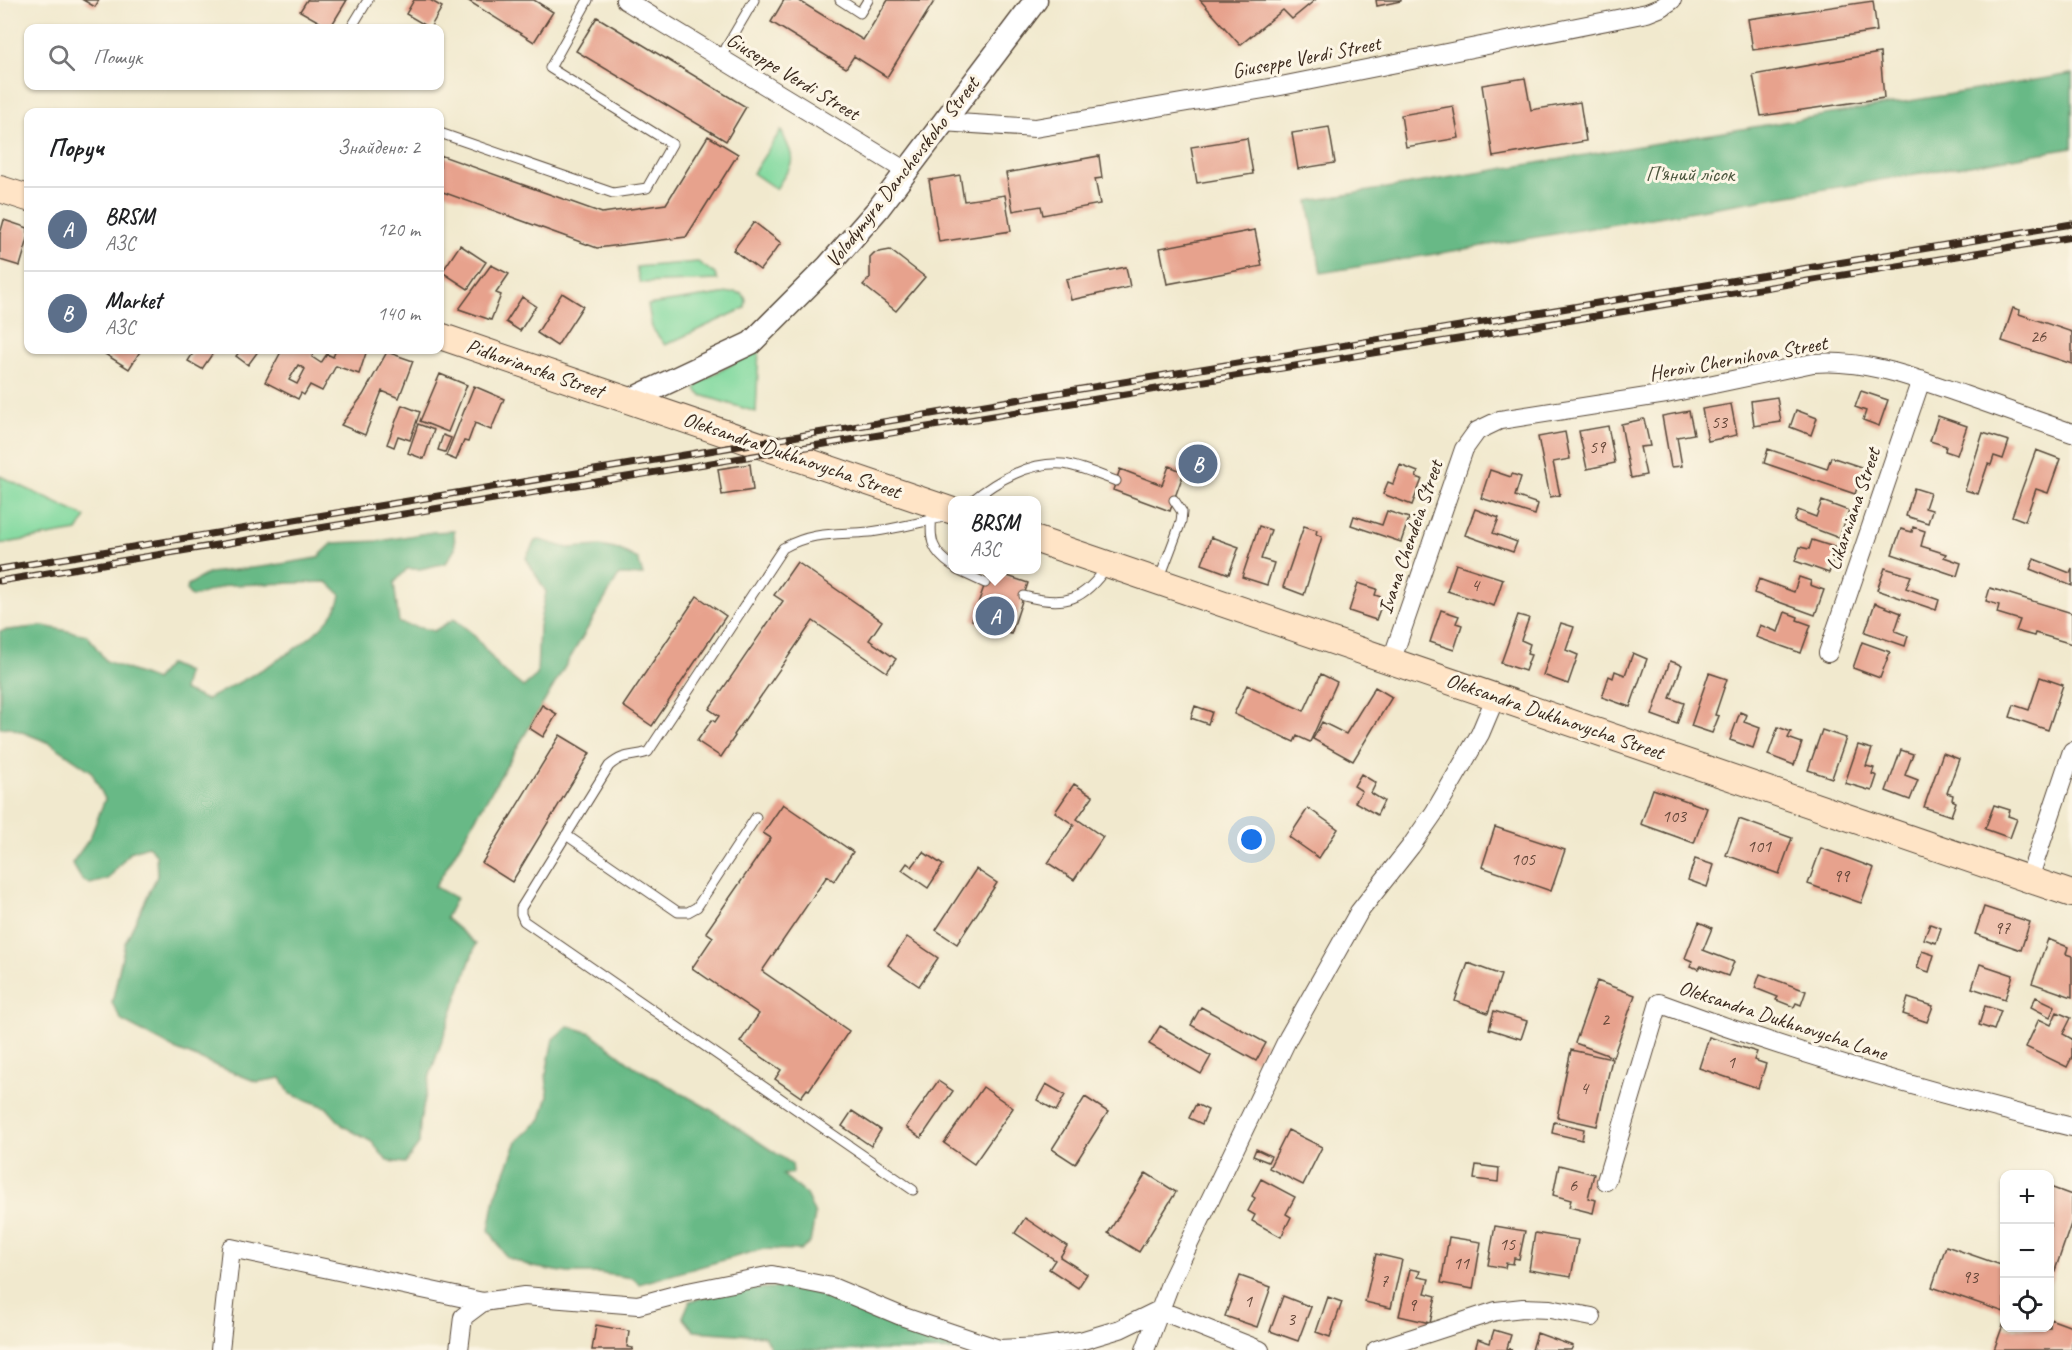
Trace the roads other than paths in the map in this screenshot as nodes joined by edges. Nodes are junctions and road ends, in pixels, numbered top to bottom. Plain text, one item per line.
1 (369, 0) edge
2 (588, 0) edge
3 (625, 0) edge
4 (753, 0) edge
5 (840, 0) edge
6 (868, 0) edge
7 (1036, 0) edge
8 (1672, 0) edge
9 (354, 24) edge
10 (720, 58) junction
11 (942, 122) junction
12 (444, 134) edge
13 (906, 171) junction
14 (0, 189) edge
15 (24, 197) edge
16 (444, 337) edge
17 (1921, 380) junction
18 (630, 400) junction
19 (1477, 431) joint
20 (2072, 433) edge
21 (1116, 481) dead end
22 (980, 496) edge
23 (1174, 500) dead end
24 (943, 513) edge
25 (1041, 541) edge
26 (948, 563) edge
27 (1109, 564) junction
28 (966, 574) edge
29 (1158, 582) junction
30 (985, 583) dead end
31 (1024, 596) dead end
32 (1828, 652) dead end
33 (1390, 662) junction
34 (1496, 696) junction
35 (2072, 751) edge
36 (756, 817) dead end
37 (566, 835) junction
38 (2029, 879) junction
39 (2072, 894) edge
40 (2072, 1127) edge
41 (1606, 1181) dead end
42 (913, 1190) dead end
43 (483, 1302) junction
44 (1159, 1310) junction
45 (1592, 1317) dead end
46 (220, 1350) edge
47 (459, 1350) edge
48 (1145, 1350) edge
49 (1260, 1350) edge
50 (1376, 1350) edge

1 - 9 lane
2 - 12 lane
3 - 10 street, Giuseppe Verdi Street
4 - 10 lane
5 - 6 lane
7 - 11 street, Volodymyra Danchevskoho Street
8 - 11 street, Giuseppe Verdi Street
10 - 13 street, Giuseppe Verdi Street
11 - 13 street, Volodymyra Danchevskoho Street
13 - 18 street, Volodymyra Danchevskoho Street
14 - 15 main road
16 - 18 main road, Pidhorianska Street
17 - 19 street, Heroiv Chernihova Street
17 - 20 street, Heroiv Chernihova Street
17 - 32 street, Likarniana Street
18 - 24 main road, Oleksandra Dukhnovycha Street
19 - 33 street, Ivana Chendeia Street
21 - 22 lane
23 - 29 lane
24 - 26 lane
24 - 37 lane
25 - 27 main road, Oleksandra Dukhnovycha Street
27 - 29 main road, Oleksandra Dukhnovycha Street
27 - 31 lane
28 - 30 lane
29 - 33 main road, Oleksandra Dukhnovycha Street
33 - 34 main road, Oleksandra Dukhnovycha Street
34 - 38 main road, Oleksandra Dukhnovycha Street
34 - 44 street
35 - 38 street
36 - 37 lane
37 - 42 lane
38 - 39 main road, Oleksandra Dukhnovycha Street
40 - 41 street, Oleksandra Dukhnovycha Lane
43 - 44 street
43 - 46 street
43 - 47 street
44 - 48 street
44 - 49 street
45 - 50 street

